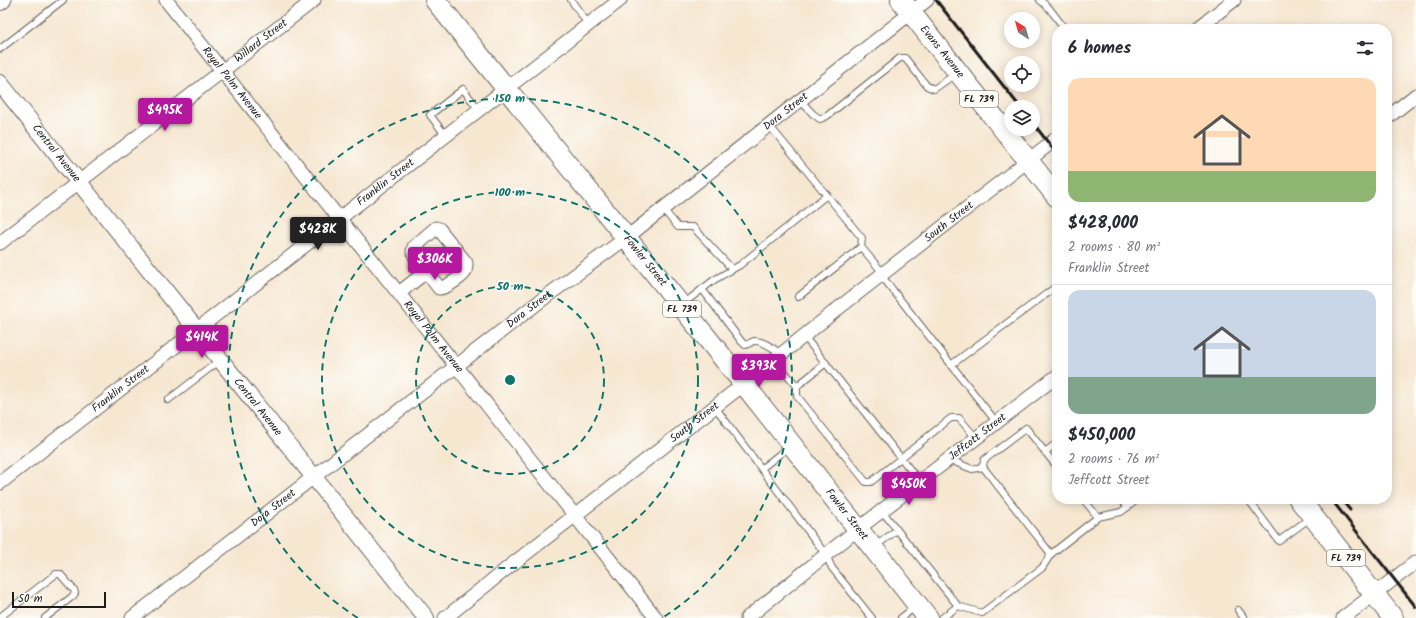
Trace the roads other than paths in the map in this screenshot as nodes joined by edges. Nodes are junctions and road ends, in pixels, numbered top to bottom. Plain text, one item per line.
1 (3, 0) edge
2 (63, 0) edge
3 (166, 0) edge
4 (314, 0) edge
5 (435, 0) edge
6 (571, 0) edge
7 (620, 0) edge
8 (927, 0) edge
9 (1040, 0) edge
10 (1234, 0) edge
11 (0, 2) edge
12 (906, 6) edge
13 (588, 24) junction
14 (1061, 24) edge
15 (1203, 24) edge
16 (0, 49) edge
17 (222, 72) junction
18 (958, 72) junction
19 (0, 83) edge
20 (507, 88) junction
21 (1416, 95) edge
22 (800, 100) junction
23 (479, 110) junction
24 (1392, 114) edge
25 (768, 124) junction
26 (446, 136) junction
27 (1052, 142) edge
28 (1028, 162) junction
29 (79, 182) junction
30 (1052, 191) edge
31 (827, 195) junction
32 (663, 209) junction
33 (340, 218) junction
34 (626, 238) junction
35 (0, 243) edge
36 (861, 247) junction
37 (455, 249) junction
38 (732, 270) junction
39 (426, 271) junction
40 (882, 274) junction
41 (702, 289) junction
42 (1052, 290) edge
43 (399, 293) junction
44 (798, 297) dead end
45 (680, 306) junction
46 (197, 330) junction
47 (804, 336) junction
48 (777, 358) junction
49 (221, 360) junction
50 (826, 363) junction
51 (951, 365) junction
52 (457, 367) junction
53 (1052, 380) edge
54 (744, 384) junction
55 (797, 386) junction
56 (168, 400) dead end
57 (715, 407) junction
58 (997, 423) junction
59 (977, 439) junction
60 (792, 445) junction
61 (1052, 447) edge
62 (1045, 452) junction
63 (901, 458) junction
64 (950, 460) junction
65 (1052, 461) edge
66 (983, 467) junction
67 (762, 468) junction
68 (313, 477) junction
69 (920, 482) junction
70 (0, 483) edge
71 (1087, 504) edge
72 (1125, 504) edge
73 (1132, 504) edge
74 (1252, 504) edge
75 (1303, 504) edge
76 (1128, 507) junction
77 (882, 511) junction
78 (575, 516) junction
79 (1312, 516) junction
80 (1098, 517) junction
81 (858, 529) junction
82 (897, 530) junction
83 (873, 548) junction
84 (1051, 554) junction
85 (826, 555) junction
86 (1416, 562) edge
87 (1374, 594) junction
88 (958, 606) junction
89 (1238, 610) dead end
90 (923, 611) edge
91 (0, 617) edge
92 (45, 618) edge
93 (132, 618) edge
94 (426, 618) edge
95 (445, 618) edge
96 (656, 618) edge
97 (747, 618) edge
98 (872, 618) edge
99 (901, 618) edge
100 (942, 618) edge
101 (1244, 618) edge
102 (1343, 618) edge
103 (1393, 618) edge

1 - 11 street
2 - 16 lane
3 - 17 street, Royal Palm Avenue
4 - 17 street, Willard Street
5 - 20 main road, Fowler Street / FL 739
6 - 13 lane
7 - 13 street, Franklin Street
8 - 12 street, Dora Street
9 - 14 lane
10 - 15 street
12 - 18 main road, Evans Avenue / FL 739
12 - 22 street, Dora Street
13 - 20 street, Franklin Street
17 - 29 street, Willard Street
17 - 33 street, Royal Palm Avenue
18 - 22 lane
18 - 28 main road, Evans Avenue / FL 739
19 - 29 street, Central Avenue
20 - 23 street, Franklin Street
20 - 34 main road, Fowler Street / FL 739
21 - 24 street
22 - 25 street, Dora Street
23 - 26 street, Franklin Street
23 - 26 lane
25 - 31 lane
25 - 32 street, Dora Street
26 - 33 street, Franklin Street
27 - 28 street, South Street
28 - 30 main road, Evans Avenue / FL 739
28 - 40 street, South Street
29 - 35 street, Willard Street
29 - 46 street, Central Avenue
31 - 36 lane
31 - 38 lane
32 - 34 street, Dora Street
32 - 38 lane
33 - 43 street, Royal Palm Avenue
33 - 46 street, Franklin Street
34 - 45 main road, Fowler Street / FL 739
34 - 52 street, Dora Street
36 - 40 lane
36 - 44 lane
37 - 39 street
37 - 39 street
37 - 39 street
38 - 41 lane
39 - 43 street
40 - 47 street, South Street
40 - 51 lane
41 - 45 lane
41 - 48 lane
42 - 51 lane
43 - 52 street, Royal Palm Avenue
45 - 54 main road, Fowler Street / FL 739
46 - 49 street, Central Avenue
46 - 70 street, Franklin Street
47 - 48 street, South Street
47 - 50 lane
48 - 54 street, South Street
48 - 55 lane
49 - 56 lane
49 - 68 street, Central Avenue
50 - 55 lane
50 - 63 lane
51 - 58 lane
52 - 68 street, Dora Street
52 - 78 street, Royal Palm Avenue
53 - 58 street, Jeffcott Street
54 - 57 street, South Street
54 - 60 main road, Fowler Street / FL 739
55 - 63 lane
57 - 67 lane
57 - 78 street, South Street
58 - 59 street, Jeffcott Street
59 - 63 lane
59 - 64 street, Jeffcott Street
60 - 67 lane
60 - 81 main road, Fowler Street / FL 739
61 - 62 lane
62 - 65 lane
62 - 66 lane
63 - 69 lane
64 - 66 lane
64 - 69 street, Jeffcott Street
66 - 84 lane
67 - 85 lane
68 - 93 street, Dora Street
68 - 94 street, Central Avenue
69 - 77 street, Jeffcott Street
71 - 80 lane
72 - 76 lane
73 - 76 lane
74 - 79 lane
75 - 79 main road, FL 739
76 - 80 lane
77 - 81 street, Jeffcott Street
77 - 82 lane
78 - 95 street, South Street
78 - 96 street, Royal Palm Avenue
79 - 87 main road, FL 739
80 - 84 lane
81 - 83 main road, Fowler Street / FL 739
81 - 85 street, Jeffcott Street
82 - 83 lane
82 - 88 lane
83 - 90 main road, Fowler Street / FL 739
84 - 88 lane
85 - 97 street, Jeffcott Street
85 - 98 lane
86 - 87 street
87 - 102 street
87 - 103 main road, FL 739
88 - 100 lane
89 - 101 lane
90 - 99 lane
91 - 92 lane

